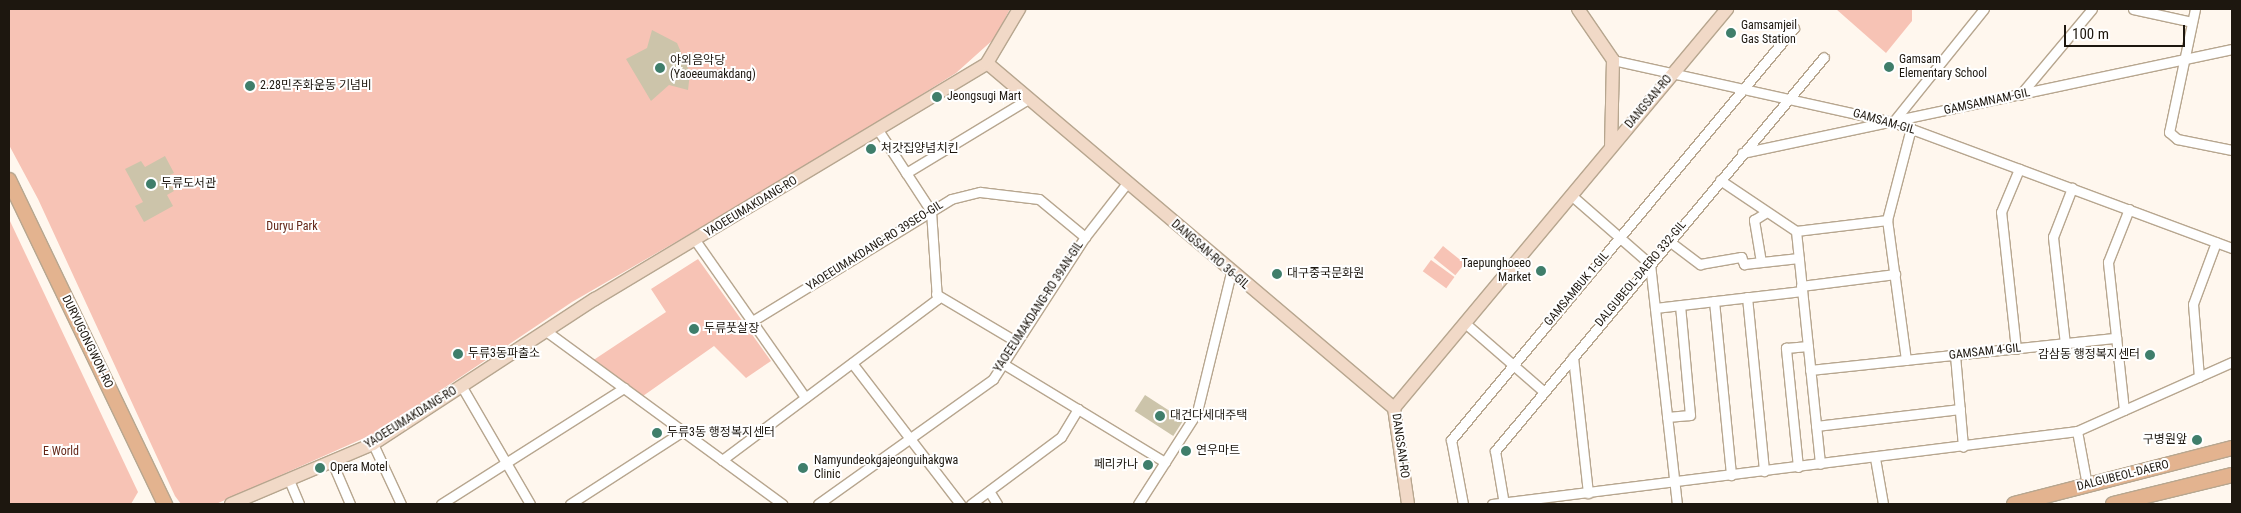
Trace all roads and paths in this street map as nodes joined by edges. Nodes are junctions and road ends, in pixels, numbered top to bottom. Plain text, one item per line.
1 (1019, 9) edge
2 (1578, 9) edge
3 (1727, 9) edge
4 (1984, 9) edge
5 (2092, 9) edge
6 (2133, 9) edge
7 (2195, 9) edge
8 (2192, 22) junction
9 (1794, 28) dead end
10 (2232, 49) edge
11 (1824, 58) dead end
12 (1613, 60) junction
13 (2184, 60) junction
14 (987, 63) junction
15 (1674, 72) junction
16 (1745, 88) junction
17 (2020, 95) junction
18 (1028, 98) junction
19 (1788, 98) junction
20 (1893, 122) junction
21 (1911, 128) junction
22 (878, 130) junction
23 (1610, 147) junction
24 (2232, 150) edge
25 (1742, 153) junction
26 (2019, 169) junction
27 (906, 173) junction
28 (9, 180) edge
29 (1720, 180) junction
30 (1127, 183) junction
31 (2072, 188) junction
32 (1571, 195) junction
33 (2129, 210) junction
34 (931, 211) junction
35 (1767, 212) junction
36 (1887, 220) junction
37 (1796, 231) junction
38 (1085, 237) junction
39 (1620, 237) junction
40 (695, 240) junction
41 (1669, 241) junction
42 (2216, 242) junction
43 (2232, 248) edge
44 (1798, 258) junction
45 (1761, 262) junction
46 (1650, 264) junction
47 (1231, 273) junction
48 (1894, 274) junction
49 (1802, 289) junction
50 (936, 294) junction
51 (1747, 297) junction
52 (1714, 301) junction
53 (1680, 305) junction
54 (1655, 308) junction
55 (749, 323) junction
56 (1465, 323) junction
57 (546, 331) junction
58 (2116, 338) junction
59 (1015, 341) junction
60 (2065, 344) junction
61 (1808, 346) junction
62 (2016, 349) junction
63 (1955, 355) junction
64 (1573, 357) junction
65 (1906, 360) junction
66 (2232, 362) edge
67 (852, 363) junction
68 (1002, 363) junction
69 (1513, 365) junction
70 (1810, 370) junction
71 (2199, 377) junction
72 (462, 386) junction
73 (624, 388) junction
74 (1544, 392) junction
75 (805, 397) junction
76 (1394, 408) junction
77 (1078, 409) junction
78 (1960, 409) junction
79 (2124, 410) junction
80 (1667, 416) junction
81 (1816, 426) junction
82 (683, 431) junction
83 (2077, 431) junction
84 (910, 438) junction
85 (373, 444) junction
86 (1963, 447) junction
87 (2232, 448) edge
88 (1875, 458) junction
89 (722, 460) junction
90 (2191, 460) junction
91 (332, 462) junction
92 (1165, 462) junction
93 (506, 463) junction
94 (1820, 464) junction
95 (1798, 467) junction
96 (1764, 471) junction
97 (1731, 475) junction
98 (2232, 475) edge
99 (289, 480) junction
100 (1675, 482) junction
101 (2087, 485) junction
102 (2169, 490) junction
103 (989, 491) junction
104 (1588, 492) junction
105 (1504, 503) edge
106 (165, 504) edge
107 (233, 504) edge
108 (299, 504) edge
109 (350, 504) edge
110 (401, 504) edge
111 (440, 504) edge
112 (530, 504) edge
113 (570, 504) edge
114 (782, 504) edge
115 (818, 504) edge
116 (960, 504) edge
117 (971, 504) edge
118 (997, 504) edge
119 (1138, 504) edge
120 (1408, 504) edge
121 (1463, 504) edge
122 (1492, 504) edge
123 (1677, 504) edge
124 (1883, 504) edge
125 (2014, 504) edge
126 (2113, 504) edge

1 - 14 main road, YAOEEUMAKDANG-RO
2 - 12 main road
3 - 15 main road, DANGSAN-RO
4 - 20 street
5 - 17 street
6 - 8 street
7 - 8 street
8 - 13 street
9 - 16 street
10 - 13 street, GAMSAMNAM-GIL
11 - 19 street, DALGUBEOL-DAERO 332-GIL
12 - 15 street, GAMSAM-GIL
12 - 23 main road
13 - 17 street, GAMSAMNAM-GIL
13 - 24 street
14 - 18 main road, DANGSAN-RO 36-GIL
14 - 22 main road, YAOEEUMAKDANG-RO
15 - 16 street, GAMSAM-GIL
15 - 23 main road, DANGSAN-RO
16 - 19 street, GAMSAM-GIL
16 - 39 street, GAMSAMBUK 1-GIL
17 - 20 street, GAMSAMNAM-GIL
18 - 27 street
18 - 30 main road, DANGSAN-RO 36-GIL
19 - 20 street, GAMSAM-GIL
19 - 25 street, DALGUBEOL-DAERO 332-GIL
20 - 21 street, GAMSAM-GIL
20 - 25 street, GAMSAMNAM-GIL
21 - 26 street, GAMSAM-GIL
21 - 36 street
22 - 27 street
22 - 40 main road, YAOEEUMAKDANG-RO
23 - 32 main road, DANGSAN-RO
25 - 29 street, DALGUBEOL-DAERO 332-GIL
26 - 31 street, GAMSAM-GIL
26 - 62 street
27 - 34 street
28 - 106 main road, DURYUGONGWON-RO
29 - 35 street
29 - 41 street, DALGUBEOL-DAERO 332-GIL
30 - 38 street, YAOEEUMAKDANG-RO 39AN-GIL
30 - 47 main road, DANGSAN-RO 36-GIL
31 - 33 street, GAMSAM-GIL
31 - 60 street
32 - 39 street
32 - 56 main road, DANGSAN-RO
33 - 42 street, GAMSAM-GIL
33 - 58 street
34 - 38 street, YAOEEUMAKDANG-RO 39SEO-GIL
34 - 50 street
34 - 55 street, YAOEEUMAKDANG-RO 39SEO-GIL
35 - 37 street
35 - 45 street
36 - 37 street
36 - 48 street
37 - 44 street
38 - 59 street, YAOEEUMAKDANG-RO 39AN-GIL
39 - 46 street
39 - 69 street, GAMSAMBUK 1-GIL
40 - 55 street
40 - 57 main road, YAOEEUMAKDANG-RO
41 - 45 street
41 - 46 street, DALGUBEOL-DAERO 332-GIL
42 - 43 street, GAMSAM-GIL
42 - 71 street
44 - 45 street
44 - 49 street
46 - 54 street
46 - 64 street, DALGUBEOL-DAERO 332-GIL
47 - 76 main road, DANGSAN-RO 36-GIL
47 - 92 street
48 - 49 street
48 - 65 street
49 - 51 street
49 - 61 street
50 - 59 street
50 - 67 street
51 - 52 street
51 - 96 street
52 - 53 street
52 - 97 street
53 - 54 street
53 - 80 street
54 - 80 street
55 - 75 street
56 - 69 street
56 - 76 main road, DANGSAN-RO
57 - 72 main road, YAOEEUMAKDANG-RO
57 - 73 street
58 - 60 street, GAMSAM 4-GIL
58 - 79 street
59 - 68 street, YAOEEUMAKDANG-RO 39AN-GIL
60 - 62 street, GAMSAM 4-GIL
61 - 70 street
61 - 95 street
62 - 63 street, GAMSAM 4-GIL
63 - 65 street, GAMSAM 4-GIL
63 - 78 street
64 - 74 street, DALGUBEOL-DAERO 332-GIL
64 - 104 street
65 - 70 street, GAMSAM 4-GIL
66 - 71 street
67 - 75 street
67 - 84 street
68 - 77 street
68 - 84 street, YAOEEUMAKDANG-RO 39AN-GIL
69 - 74 street
69 - 121 street, GAMSAMBUK 1-GIL
70 - 81 street
71 - 79 street
72 - 85 main road, YAOEEUMAKDANG-RO
72 - 93 street, YAOEEUMAKDANG-RO
73 - 82 street
73 - 93 street
74 - 105 street, DALGUBEOL-DAERO 332-GIL
75 - 89 street
76 - 120 main road, DANGSAN-RO
77 - 92 street
77 - 103 street
78 - 81 street
78 - 86 street
79 - 83 street
80 - 100 street
81 - 94 street
82 - 89 street
82 - 113 street
83 - 86 street
83 - 101 street
84 - 115 street, YAOEEUMAKDANG-RO 39AN-GIL
84 - 116 street
85 - 91 main road, YAOEEUMAKDANG-RO
85 - 110 street
86 - 88 street
87 - 90 main road, DALGUBEOL-DAERO
88 - 94 street
88 - 124 street
89 - 114 street
90 - 101 main road, DALGUBEOL-DAERO
90 - 102 main road
91 - 99 main road, YAOEEUMAKDANG-RO
91 - 109 street
92 - 119 street
93 - 111 street
93 - 112 street, YAOEEUMAKDANG-RO
94 - 95 street
95 - 96 street
96 - 97 street
97 - 100 street
98 - 102 main road, DALGUBEOL-DAERO
99 - 107 main road, YAOEEUMAKDANG-RO
99 - 108 street
100 - 104 street
100 - 123 street
101 - 125 main road, DALGUBEOL-DAERO
102 - 126 main road, DALGUBEOL-DAERO
103 - 117 street
103 - 118 street
104 - 105 street
105 - 122 street

